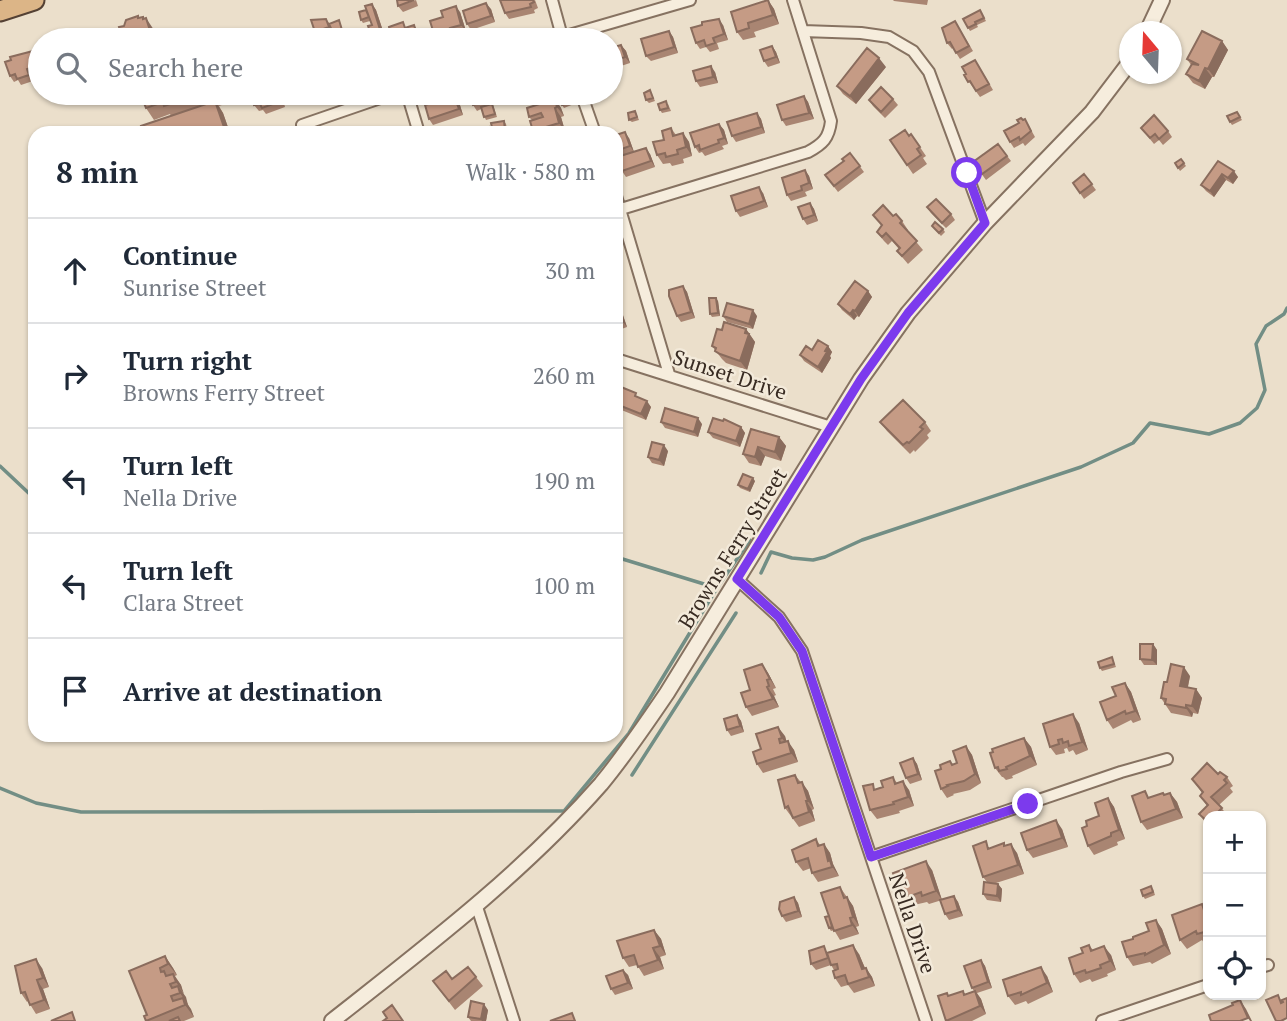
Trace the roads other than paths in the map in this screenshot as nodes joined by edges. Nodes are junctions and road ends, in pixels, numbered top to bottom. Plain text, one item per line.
1 (34, 0) edge
2 (552, 0) edge
3 (690, 0) edge
4 (793, 0) edge
5 (1162, 0) edge
6 (0, 11) edge
7 (1152, 21) edge
8 (557, 28) edge
9 (596, 28) edge
10 (803, 31) junction
11 (1119, 76) edge
12 (360, 105) edge
13 (411, 105) edge
14 (585, 105) edge
15 (302, 125) dead end
16 (417, 126) edge
17 (593, 126) edge
18 (623, 208) edge
19 (623, 216) edge
20 (985, 223) junction
21 (623, 361) edge
22 (669, 374) junction
23 (831, 427) junction
24 (737, 579) junction
25 (1167, 759) dead end
26 (871, 857) junction
27 (476, 904) junction
28 (1203, 987) edge
29 (332, 1021) edge
30 (514, 1021) edge
31 (926, 1021) edge
32 (1102, 1021) edge

1 - 6 highway
2 - 8 street
3 - 9 street
4 - 10 street
5 - 7 street
10 - 18 street
10 - 20 street
11 - 20 street, Browns Ferry Street
12 - 15 street
13 - 16 street
14 - 17 street
19 - 22 street
20 - 23 street, Browns Ferry Street
21 - 22 street, Sunset Drive
22 - 23 street, Sunset Drive
23 - 24 street, Browns Ferry Street
24 - 26 street, Nella Drive
24 - 27 street, Browns Ferry Street
25 - 26 street
26 - 31 street, Nella Drive
27 - 29 street, Browns Ferry Street
27 - 30 street
28 - 32 street

